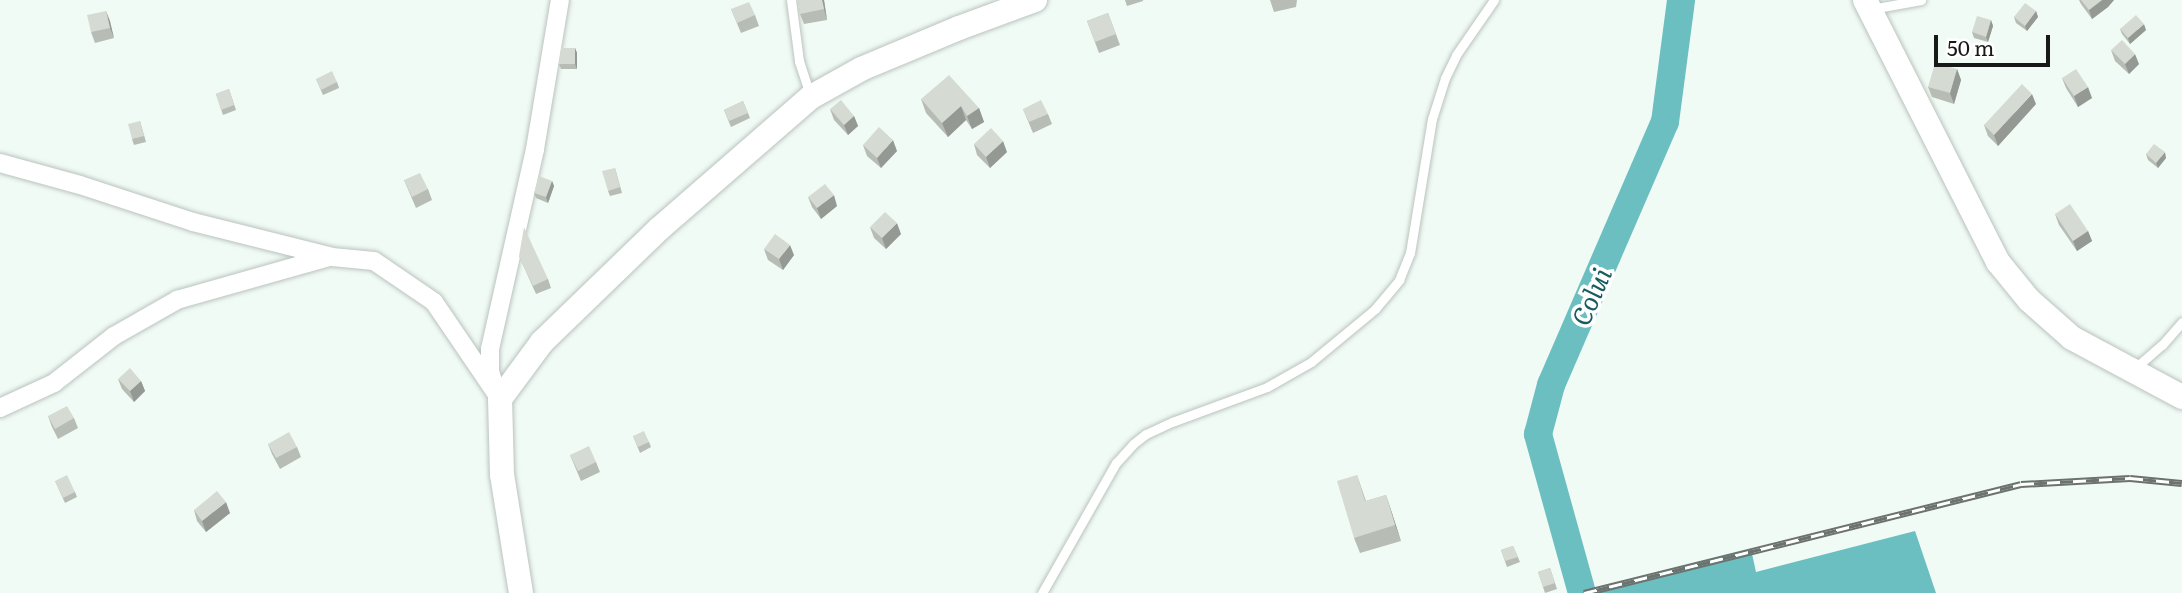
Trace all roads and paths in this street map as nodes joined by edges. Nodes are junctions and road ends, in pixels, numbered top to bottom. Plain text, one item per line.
1 (560, 0) edge
2 (790, 0) edge
3 (1035, 0) edge
4 (1494, 0) edge
5 (1921, 0) edge
6 (1867, 5) edge
7 (811, 97) junction
8 (0, 163) edge
9 (332, 257) junction
10 (2182, 322) edge
11 (2182, 337) edge
12 (2169, 339) junction
13 (2133, 370) junction
14 (2182, 397) edge
15 (500, 399) junction
16 (0, 408) edge
17 (521, 593) edge
18 (1042, 593) edge

1 - 15 street
2 - 7 lane
3 - 7 street
4 - 18 lane
5 - 6 lane
6 - 13 street
7 - 15 street
8 - 9 street
9 - 15 street
9 - 16 street
10 - 12 lane
11 - 12 lane
12 - 13 lane
13 - 14 street
15 - 17 street

